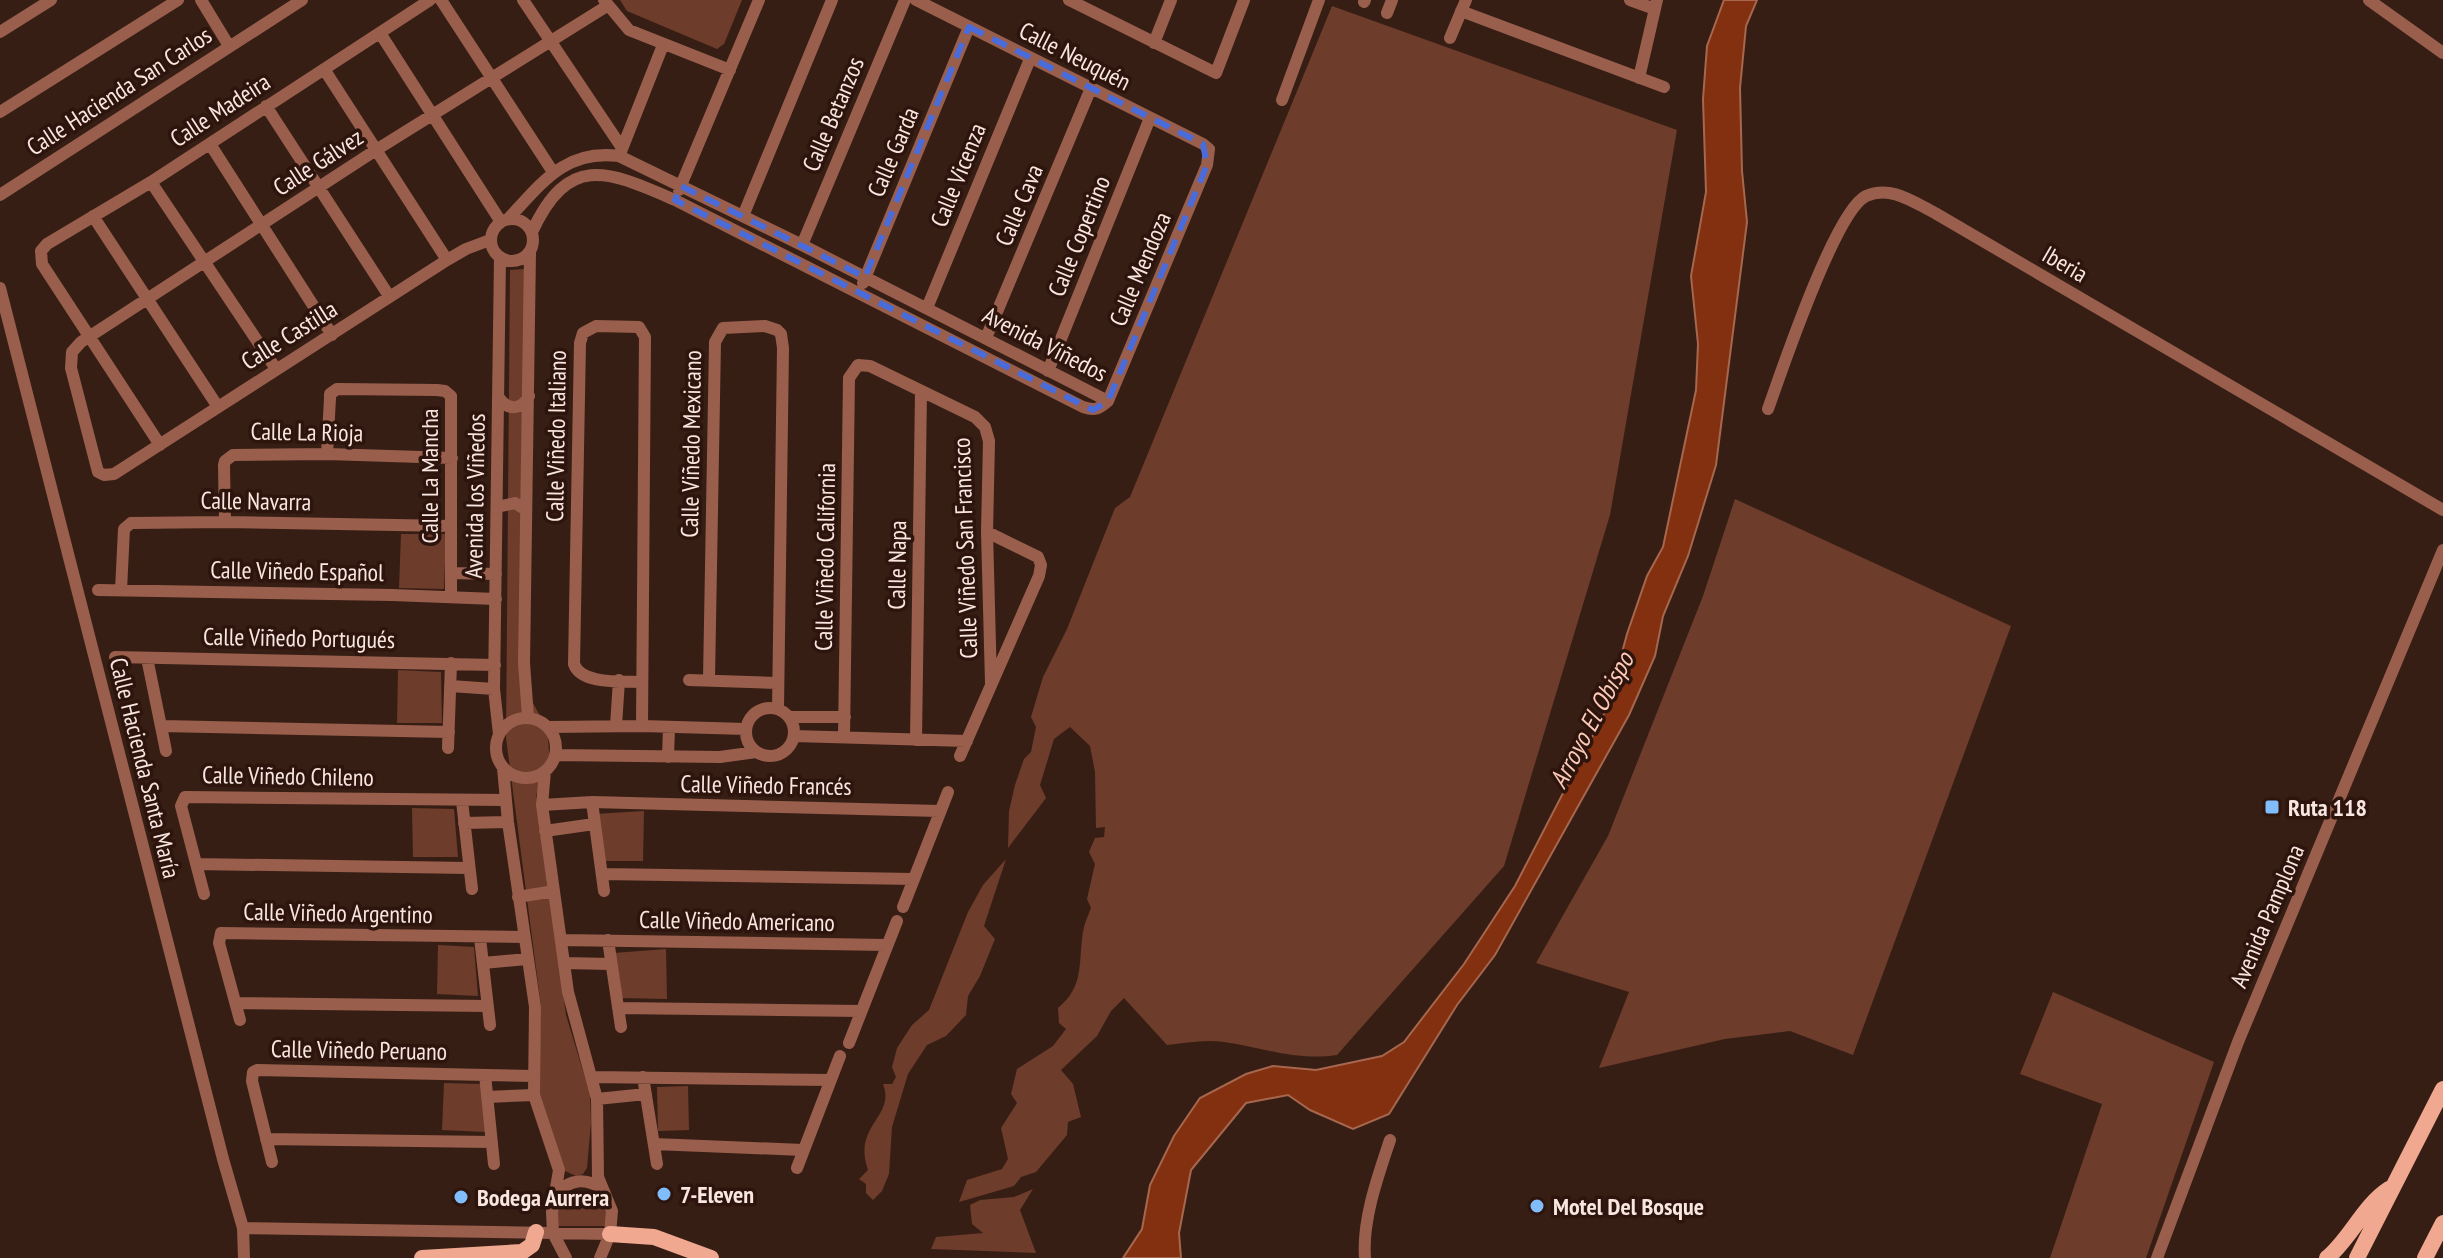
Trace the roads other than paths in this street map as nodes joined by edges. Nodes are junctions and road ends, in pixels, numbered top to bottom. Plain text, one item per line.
1 (51, 0) edge
2 (178, 0) edge
3 (201, 0) edge
4 (302, 0) edge
5 (430, 0) edge
6 (441, 0) edge
7 (523, 0) edge
8 (759, 0) edge
9 (832, 0) edge
10 (905, 0) edge
11 (916, 0) edge
12 (1069, 0) edge
13 (1100, 0) edge
14 (1171, 0) edge
15 (1244, 0) edge
16 (1319, 0) edge
17 (1392, 0) edge
18 (1630, 0) edge
19 (2369, 0) edge
20 (605, 3) edge
21 (1656, 5) edge
22 (1464, 6) edge
23 (1095, 13) junction
24 (1387, 13) dead end
25 (969, 27) junction
26 (0, 32) edge
27 (380, 33) junction
28 (1450, 38) dead end
29 (551, 41) junction
30 (1154, 43) junction
31 (663, 45) junction
32 (229, 46) junction
33 (2443, 53) edge
34 (1030, 59) junction
35 (324, 69) junction
36 (730, 70) junction
37 (493, 78) junction
38 (1639, 78) junction
39 (1664, 87) dead end
40 (1091, 88) junction
41 (1282, 100) dead end
42 (266, 106) junction
43 (0, 112) edge
44 (434, 115) junction
45 (1150, 118) junction
46 (210, 144) junction
47 (376, 150) junction
48 (620, 152) junction
49 (1210, 154) joint
50 (553, 172) junction
51 (151, 182) junction
52 (681, 186) junction
53 (318, 190) junction
54 (0, 195) edge
55 (675, 200) junction
56 (93, 216) junction
57 (743, 216) junction
58 (504, 220) junction
59 (261, 226) junction
60 (532, 232) junction
61 (490, 240) junction
62 (802, 245) junction
63 (530, 252) junction
64 (500, 258) junction
65 (447, 260) junction
66 (204, 261) junction
67 (865, 277) junction
68 (0, 288) edge
69 (860, 294) junction
70 (389, 296) junction
71 (148, 298) junction
72 (927, 308) junction
73 (332, 335) junction
74 (89, 336) junction
75 (986, 338) junction
76 (276, 369) junction
77 (1048, 371) junction
78 (849, 378) joint
79 (921, 392) junction
80 (529, 396) junction
81 (499, 398) junction
82 (1108, 401) junction
83 (218, 407) junction
84 (1768, 409) dead end
85 (160, 445) junction
86 (327, 454) junction
87 (452, 458) junction
88 (114, 474) joint
89 (497, 507) junction
90 (526, 510) junction
91 (2443, 510) edge
92 (225, 522) junction
93 (451, 526) junction
94 (987, 532) junction
95 (2443, 550) edge
96 (451, 573) junction
97 (496, 574) junction
98 (98, 590) dead end
99 (121, 590) junction
100 (451, 596) junction
101 (496, 599) junction
102 (115, 657) dead end
103 (147, 658) junction
104 (451, 663) junction
105 (495, 665) junction
106 (709, 679) junction
107 (619, 680) junction
108 (689, 680) dead end
109 (642, 682) junction
110 (763, 682) junction
111 (777, 683) junction
112 (991, 683) junction
113 (450, 686) junction
114 (494, 689) junction
115 (764, 709) junction
116 (783, 713) junction
117 (528, 717) junction
118 (845, 717) junction
119 (162, 726) junction
120 (616, 726) junction
121 (642, 726) junction
122 (549, 727) junction
123 (669, 727) junction
124 (746, 729) junction
125 (449, 732) junction
126 (499, 734) junction
127 (794, 736) junction
128 (844, 737) junction
129 (916, 740) junction
130 (967, 741) junction
131 (448, 748) dead end
132 (166, 751) dead end
133 (756, 752) junction
134 (555, 755) junction
135 (960, 756) dead end
136 (668, 757) junction
137 (503, 768) junction
138 (545, 771) junction
139 (948, 792) dead end
140 (506, 800) junction
141 (462, 801) junction
142 (592, 802) junction
143 (542, 805) junction
144 (940, 811) junction
145 (508, 822) junction
146 (464, 823) junction
147 (594, 824) junction
148 (545, 831) junction
149 (196, 864) junction
150 (469, 868) junction
151 (601, 868) junction
152 (914, 879) junction
153 (472, 889) dead end
154 (554, 891) junction
155 (604, 891) dead end
156 (204, 894) dead end
157 (518, 897) junction
158 (903, 907) dead end
159 (897, 921) dead end
160 (524, 937) junction
161 (480, 938) junction
162 (561, 940) junction
163 (608, 940) junction
164 (887, 945) junction
165 (527, 959) junction
166 (483, 963) junction
167 (564, 963) junction
168 (611, 964) junction
169 (236, 1003) junction
170 (487, 1006) junction
171 (618, 1008) junction
172 (861, 1011) junction
173 (240, 1020) dead end
174 (490, 1025) dead end
175 (621, 1027) dead end
176 (849, 1043) dead end
177 (840, 1056) dead end
178 (485, 1075) junction
179 (534, 1076) junction
180 (592, 1077) junction
181 (643, 1077) junction
182 (830, 1080) junction
183 (2443, 1089) edge
184 (646, 1094) junction
185 (534, 1095) junction
186 (487, 1097) junction
187 (597, 1099) junction
188 (266, 1139) junction
189 (1390, 1140) dead end
190 (492, 1142) junction
191 (654, 1144) junction
192 (803, 1150) junction
193 (272, 1162) dead end
194 (494, 1164) dead end
195 (657, 1164) dead end
196 (797, 1168) dead end
197 (2394, 1186) junction
198 (602, 1188) junction
199 (556, 1193) junction
200 (2382, 1210) junction
201 (2443, 1223) edge
202 (243, 1228) junction
203 (544, 1233) junction
204 (610, 1234) junction
205 (2427, 1257) edge
206 (244, 1258) edge
207 (422, 1258) edge
208 (566, 1258) edge
209 (600, 1258) edge
210 (711, 1258) edge
211 (1365, 1258) edge
212 (2157, 1258) edge
213 (2327, 1258) edge
214 (2357, 1258) edge
215 (2371, 1258) edge

1 - 26 street
2 - 43 street
3 - 32 street
4 - 32 street, Calle Hacienda San Carlos
5 - 27 street, Calle Madeira
6 - 37 street
7 - 29 street
8 - 36 street
9 - 57 street
10 - 62 street, Calle Betanzos
11 - 25 street, Calle Neuquén
12 - 23 street
13 - 23 street
14 - 30 street
15 - 30 street
16 - 41 street
17 - 24 street
18 - 21 street
19 - 33 street
20 - 29 street, Calle Gálvez
20 - 31 street
21 - 38 street
22 - 28 street
22 - 38 street
23 - 30 street
25 - 34 street, Calle Neuquén
25 - 67 street, Calle Garda
27 - 35 street, Calle Madeira
27 - 44 street
29 - 37 street, Calle Gálvez
29 - 48 street
31 - 36 street
31 - 48 street
32 - 54 street, Calle Hacienda San Carlos
34 - 40 street, Calle Neuquén
34 - 72 street, Calle Vicenza
35 - 42 street, Calle Madeira
35 - 47 street
36 - 52 street
37 - 44 street, Calle Gálvez
37 - 50 street
38 - 39 street
40 - 45 street, Calle Neuquén
40 - 75 street, Calle Cava
42 - 46 street, Calle Madeira
42 - 53 street
44 - 47 street, Calle Gálvez
44 - 58 street
45 - 49 street, Calle Neuquén
45 - 77 street, Calle Copertino
46 - 51 street, Calle Madeira
46 - 59 street
47 - 53 street, Calle Gálvez
47 - 65 street
48 - 50 street
48 - 52 street, Avenida Viñedos
49 - 82 street, Calle Mendoza
50 - 58 street
51 - 56 street, Calle Madeira
51 - 66 street
52 - 55 street
52 - 57 street, Avenida Viñedos
53 - 59 street, Calle Gálvez
53 - 70 street
55 - 60 street, Avenida Viñedos
55 - 69 street, Avenida Viñedos
56 - 71 street
56 - 74 street, Calle Madeira
57 - 62 street, Avenida Viñedos
58 - 60 street
58 - 61 street
59 - 66 street, Calle Gálvez
59 - 73 street
60 - 63 street
61 - 64 street
61 - 65 street, Calle Castilla
62 - 67 street, Avenida Viñedos
63 - 64 street
63 - 80 street
64 - 81 street, Avenida los Viñedos
65 - 70 street, Calle Castilla
66 - 71 street, Calle Gálvez
66 - 76 street
67 - 69 street, Calle Garda
67 - 72 street, Avenida Viñedos
68 - 202 street, Calle Hacienda Santa María
69 - 82 street, Avenida Viñedos
70 - 73 street, Calle Castilla
71 - 74 street, Calle Gálvez
71 - 83 street
72 - 75 street, Avenida Viñedos
73 - 76 street, Calle Castilla
74 - 85 street
74 - 88 street, Calle Gálvez
75 - 77 street, Avenida Viñedos
76 - 83 street, Calle Castilla
77 - 82 street, Avenida Viñedos
78 - 79 street, Calle Viñedo San Francisco
78 - 118 street, Calle Viñedo California
79 - 94 street, Calle Viñedo San Francisco
79 - 129 street, Calle Napa
80 - 81 street
80 - 90 street
81 - 89 street, Avenida los Viñedos
83 - 85 street, Calle Castilla
84 - 91 street, Iberia
85 - 88 street, Calle Castilla
86 - 87 street, Calle La Rioja
86 - 87 street, Calle La Mancha
86 - 92 street, Calle La Rioja
87 - 93 street, Calle La Mancha
89 - 90 street
89 - 97 street, Avenida los Viñedos
90 - 117 street
92 - 93 street, Calle Navarra
92 - 99 street, Calle Navarra
93 - 96 street, Calle La Mancha
94 - 112 street, Calle Viñedo San Francisco
94 - 112 street
95 - 212 street, Avenida Pamplona
96 - 97 street
96 - 100 street, Calle La Mancha
97 - 101 street, Avenida los Viñedos
98 - 99 street, Calle Viñedo Español
99 - 100 street, Calle Viñedo Español
100 - 101 street, Calle Viñedo Español
101 - 105 street, Avenida los Viñedos
102 - 103 street, Calle Viñedo Portugués
103 - 104 street, Calle Viñedo Portugués
103 - 119 street
104 - 105 street, Calle Viñedo Portugués
104 - 113 street
105 - 114 street, Avenida los Viñedos
106 - 108 street
106 - 110 street
106 - 111 street, Calle Viñedo Mexicano
107 - 109 street, Calle Viñedo Italiano
107 - 109 street, Calle Viñedo Italiano
107 - 120 street
109 - 121 street, Calle Viñedo Italiano
110 - 111 street
110 - 115 street
111 - 116 street, Calle Viñedo Mexicano
112 - 130 street
113 - 114 street
113 - 125 street
114 - 126 street, Avenida los Viñedos
115 - 116 street
115 - 124 street
116 - 118 street
116 - 127 street
117 - 122 street
117 - 126 street
118 - 128 street, Calle Viñedo California
119 - 125 street
119 - 132 street
120 - 121 street
120 - 122 street
121 - 123 street
122 - 134 street
123 - 124 street
123 - 136 street
124 - 133 street
125 - 131 street
126 - 137 street
127 - 128 street
127 - 133 street
128 - 129 street
129 - 130 street
130 - 135 street
133 - 136 street
134 - 136 street
134 - 138 street
137 - 138 street
137 - 140 street
138 - 143 street
139 - 144 street
140 - 141 street, Calle Viñedo Chileno
140 - 145 street
141 - 146 street
141 - 149 street, Calle Viñedo Chileno
142 - 143 street, Calle Viñedo Francés
142 - 144 street, Calle Viñedo Francés
142 - 147 street
143 - 148 street
144 - 152 street
145 - 146 street
145 - 157 street
146 - 150 street
147 - 148 street
147 - 151 street
148 - 154 street
149 - 150 street
149 - 156 street, Calle Viñedo Chileno
150 - 153 street
151 - 152 street
151 - 155 street
152 - 158 street
154 - 157 street
154 - 162 street
157 - 160 street
159 - 164 street
160 - 161 street, Calle Viñedo Argentino
160 - 165 street
161 - 166 street
161 - 169 street, Calle Viñedo Argentino
162 - 163 street
162 - 167 street
163 - 164 street, Calle Viñedo Americano
163 - 168 street, Calle Viñedo Americano
164 - 172 street
165 - 166 street
165 - 179 street
166 - 170 street
167 - 168 street
167 - 180 street
168 - 171 street, Calle Viñedo Americano
169 - 170 street
169 - 173 street, Calle Viñedo Argentino
170 - 174 street
171 - 172 street
171 - 175 street, Calle Viñedo Americano
172 - 176 street
177 - 182 street
178 - 179 street, Calle Viñedo Peruano
178 - 186 street
178 - 188 street, Calle Viñedo Peruano
179 - 185 street
180 - 181 street
180 - 187 street
181 - 182 street
181 - 184 street
182 - 192 street
183 - 197 main road
184 - 187 street
184 - 191 street
185 - 186 street
185 - 199 street
186 - 190 street
187 - 198 street
188 - 190 street
188 - 193 street, Calle Viñedo Peruano
189 - 211 street
190 - 194 street
191 - 192 street
191 - 195 street
192 - 196 street
197 - 200 main road
197 - 213 main road
198 - 199 street
198 - 204 street
199 - 203 street
200 - 214 main road
200 - 215 main road
201 - 205 main road
202 - 203 street
202 - 206 street, Calle Hacienda Santa María
203 - 204 street
203 - 207 main road
203 - 208 street
204 - 209 street
204 - 210 main road

